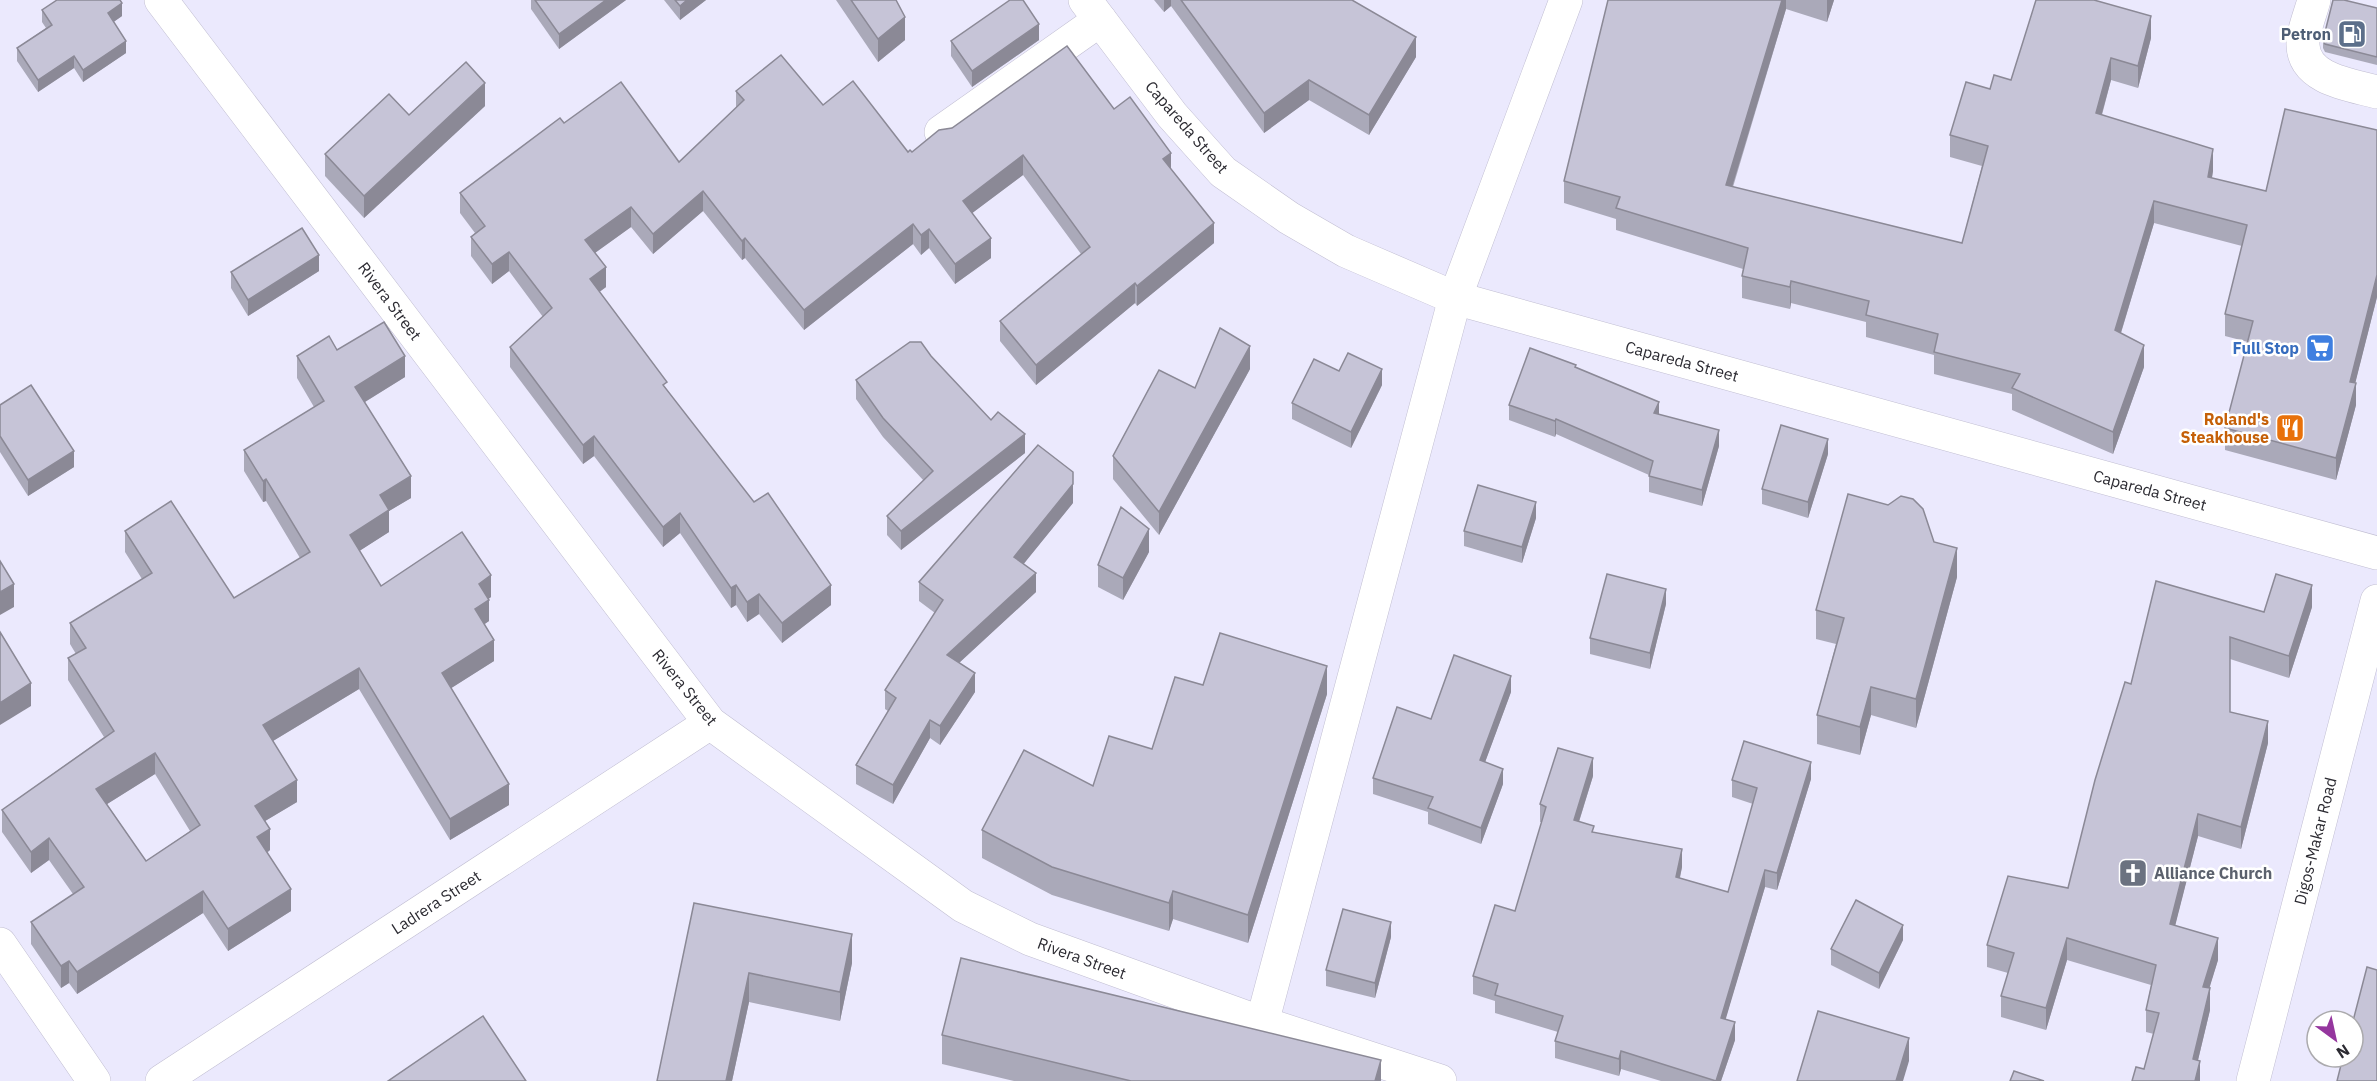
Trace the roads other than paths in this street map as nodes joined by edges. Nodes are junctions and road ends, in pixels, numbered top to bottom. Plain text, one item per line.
1 (161, 0) edge
2 (1566, 0) edge
3 (2314, 0) edge
4 (1092, 10) edge
5 (2377, 92) edge
6 (940, 132) edge
7 (1455, 298) junction
8 (2377, 553) edge
9 (2377, 601) edge
10 (710, 723) junction
11 (0, 944) edge
12 (1262, 1023) junction
13 (94, 1081) edge
14 (162, 1081) edge
15 (1440, 1081) edge
16 (2253, 1081) edge

1 - 10 street, Rivera Street
2 - 7 street
3 - 5 street
4 - 6 street
4 - 7 street, Capareda Street
7 - 8 street, Capareda Street
7 - 12 street
9 - 16 street, Digos-Makar Road
10 - 12 street, Rivera Street
10 - 14 street, Ladrera Street
11 - 13 street
12 - 15 street, Rivera Street

